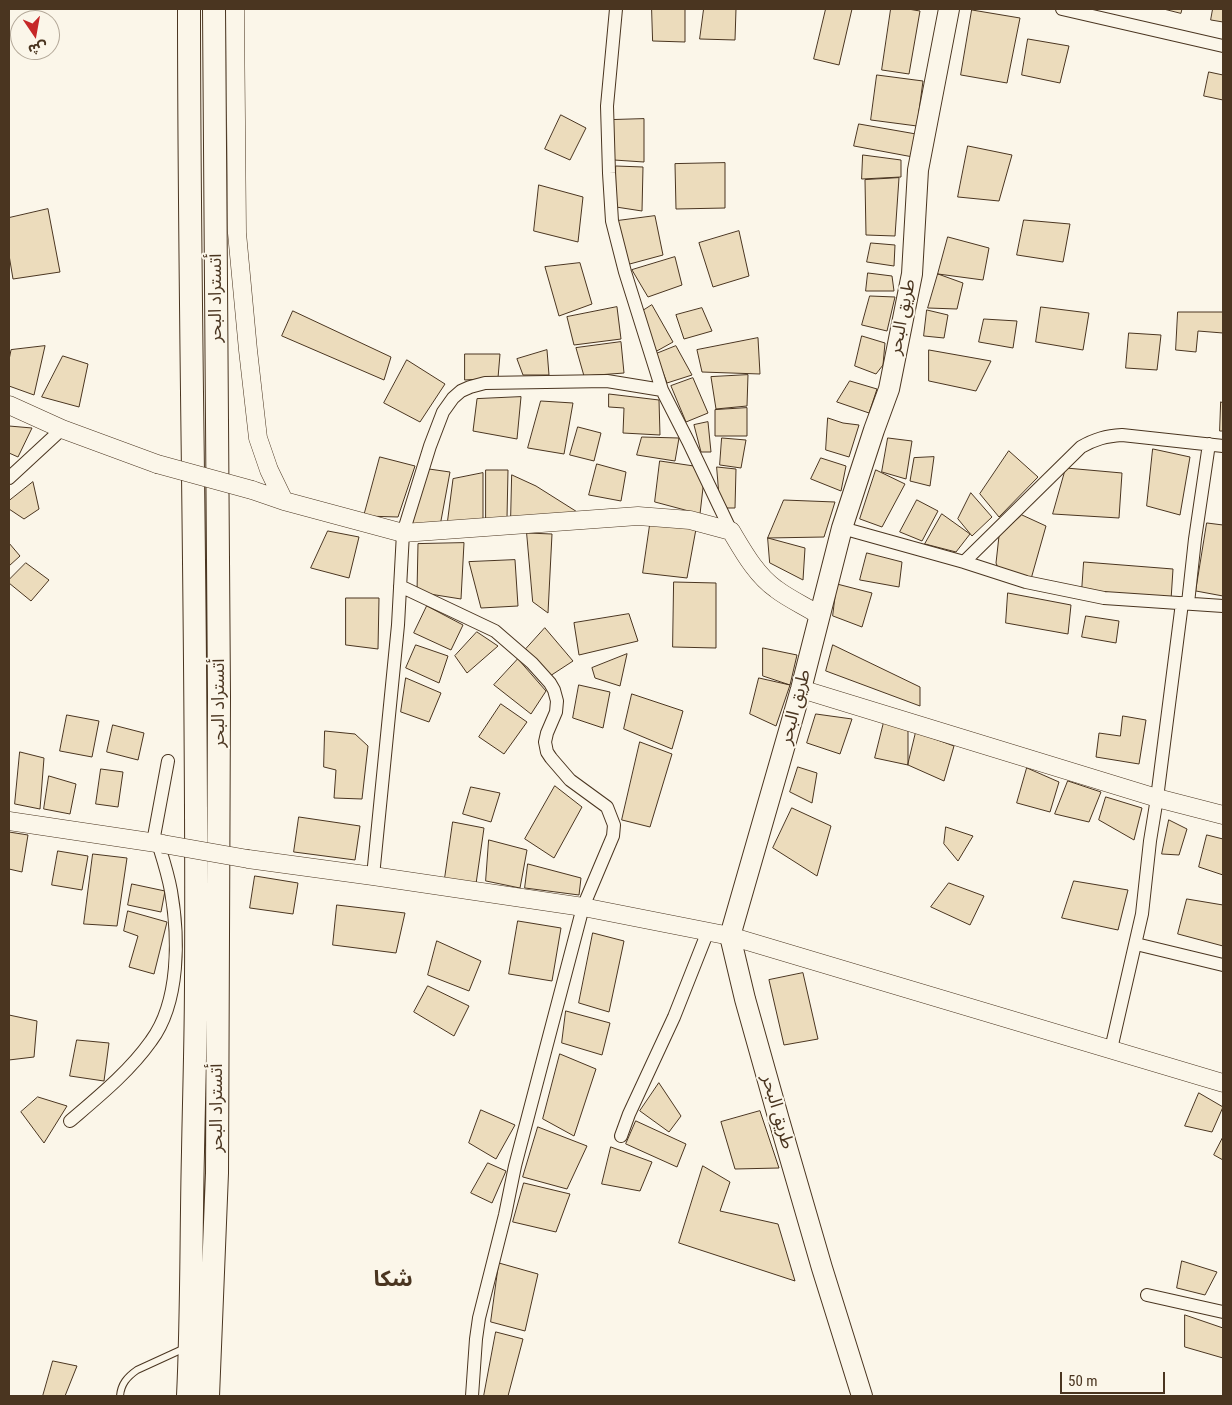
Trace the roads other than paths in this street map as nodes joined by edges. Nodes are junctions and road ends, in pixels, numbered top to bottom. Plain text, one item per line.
1 (189, 9) edge
2 (214, 9) edge
3 (235, 9) edge
4 (616, 9) edge
5 (949, 9) edge
6 (1062, 9) edge
7 (1223, 46) edge
8 (662, 390) junction
9 (9, 404) edge
10 (62, 429) junction
11 (1209, 444) junction
12 (1223, 446) edge
13 (9, 478) edge
14 (284, 500) junction
15 (842, 528) junction
16 (731, 531) junction
17 (403, 533) junction
18 (964, 562) junction
19 (400, 586) junction
20 (1185, 603) junction
21 (1223, 606) edge
22 (819, 615) junction
23 (802, 689) junction
24 (168, 761) dead end
25 (1157, 798) junction
26 (1223, 815) edge
27 (9, 821) edge
28 (158, 843) junction
29 (373, 876) junction
30 (583, 907) junction
31 (708, 932) junction
32 (730, 936) junction
33 (1136, 944) junction
34 (1223, 965) edge
35 (1111, 1049) junction
36 (1223, 1083) edge
37 (70, 1121) dead end
38 (621, 1136) dead end
39 (1147, 1295) dead end
40 (1223, 1312) edge
41 (191, 1345) junction
42 (120, 1396) edge
43 (188, 1396) edge
44 (208, 1396) edge
45 (472, 1396) edge
46 (862, 1396) edge

1 - 41 highway, أتستراد البحر
2 - 44 highway, أتستراد البحر
3 - 14 main road
4 - 8 street
5 - 15 main road, طريق البحر
6 - 7 street
8 - 16 street
8 - 17 street
9 - 10 main road
10 - 13 street
10 - 14 main road, bridge
11 - 12 street
11 - 18 street
11 - 20 street
14 - 17 main road
15 - 18 street
15 - 22 main road, طريق البحر
16 - 17 main road
16 - 22 main road
17 - 19 street
18 - 20 street
19 - 29 street
19 - 30 street
20 - 21 street
20 - 25 street
22 - 23 main road, طريق البحر
23 - 25 main road
23 - 32 main road, طريق البحر
24 - 28 street
25 - 26 main road
25 - 33 street
27 - 28 main road
28 - 29 main road, bridge
28 - 37 street
29 - 30 main road
30 - 31 main road
30 - 45 street
31 - 32 main road
31 - 38 street
32 - 35 main road
32 - 46 main road, طريق البحر
33 - 34 street
33 - 35 street
35 - 36 main road
39 - 40 street
41 - 42 lane
41 - 43 highway, أتستراد البحر

